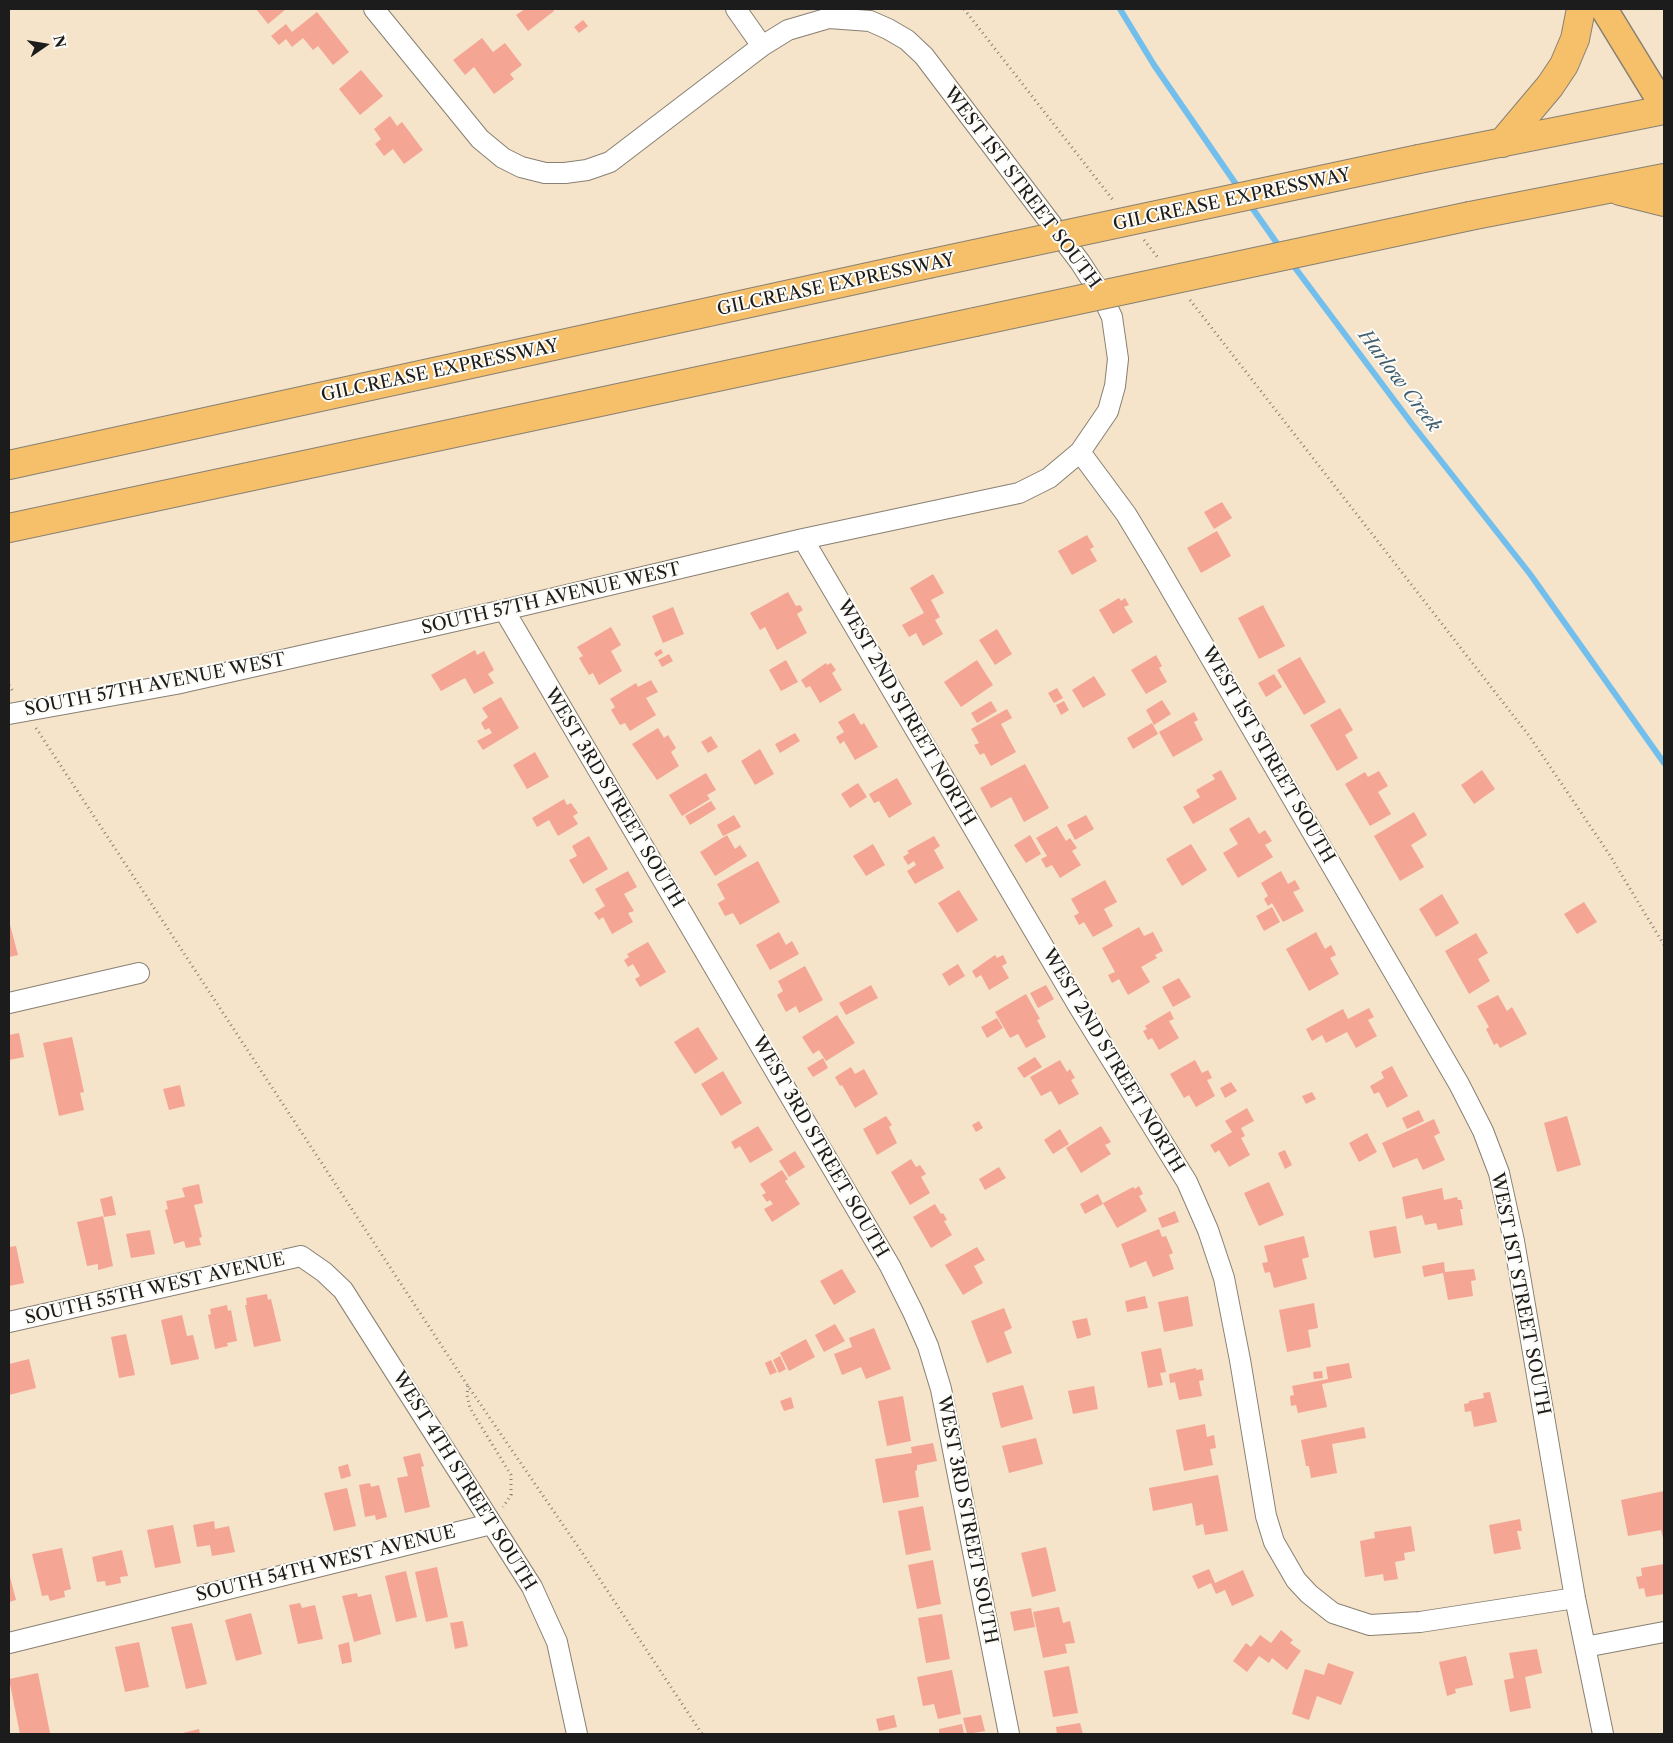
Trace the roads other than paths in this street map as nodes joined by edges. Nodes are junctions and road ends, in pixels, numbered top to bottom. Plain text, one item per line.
1 (374, 9) edge
2 (736, 9) edge
3 (1581, 9) edge
4 (1604, 9) edge
5 (762, 46) junction
6 (1664, 108) edge
7 (1502, 143) junction
8 (1664, 178) edge
9 (1611, 188) junction
10 (1664, 202) edge
11 (1080, 452) junction
12 (9, 465) edge
13 (9, 528) edge
14 (804, 539) junction
15 (504, 610) junction
16 (17, 712) edge
17 (139, 973) dead end
18 (9, 1003) edge
19 (301, 1256) joint
20 (9, 1322) edge
21 (491, 1524) junction
22 (1576, 1598) junction
23 (1664, 1632) edge
24 (9, 1643) edge
25 (1586, 1647) junction
26 (577, 1734) edge
27 (1009, 1734) edge
28 (1603, 1734) edge

1 - 5 street
2 - 5 street
3 - 7 highway
4 - 6 main road
5 - 11 street, WEST 1ST STREET SOUTH
6 - 7 highway, GILCREASE EXPRESSWAY
7 - 12 highway, GILCREASE EXPRESSWAY, bridge
8 - 9 highway
9 - 10 highway
9 - 13 highway, bridge
11 - 14 street, SOUTH 57TH AVENUE WEST
11 - 22 street, WEST 1ST STREET SOUTH
14 - 15 street, SOUTH 57TH AVENUE WEST
14 - 22 street, WEST 2ND STREET NORTH
15 - 16 street, SOUTH 57TH AVENUE WEST
15 - 27 street, WEST 3RD STREET SOUTH
17 - 18 street
19 - 20 street, SOUTH 55TH WEST AVENUE
19 - 21 street, WEST 4TH STREET SOUTH
21 - 24 street, SOUTH 54TH WEST AVENUE
21 - 26 street, WEST 4TH STREET SOUTH
22 - 25 street, WEST 1ST STREET SOUTH
23 - 25 street
25 - 28 street, WEST 1ST STREET SOUTH

